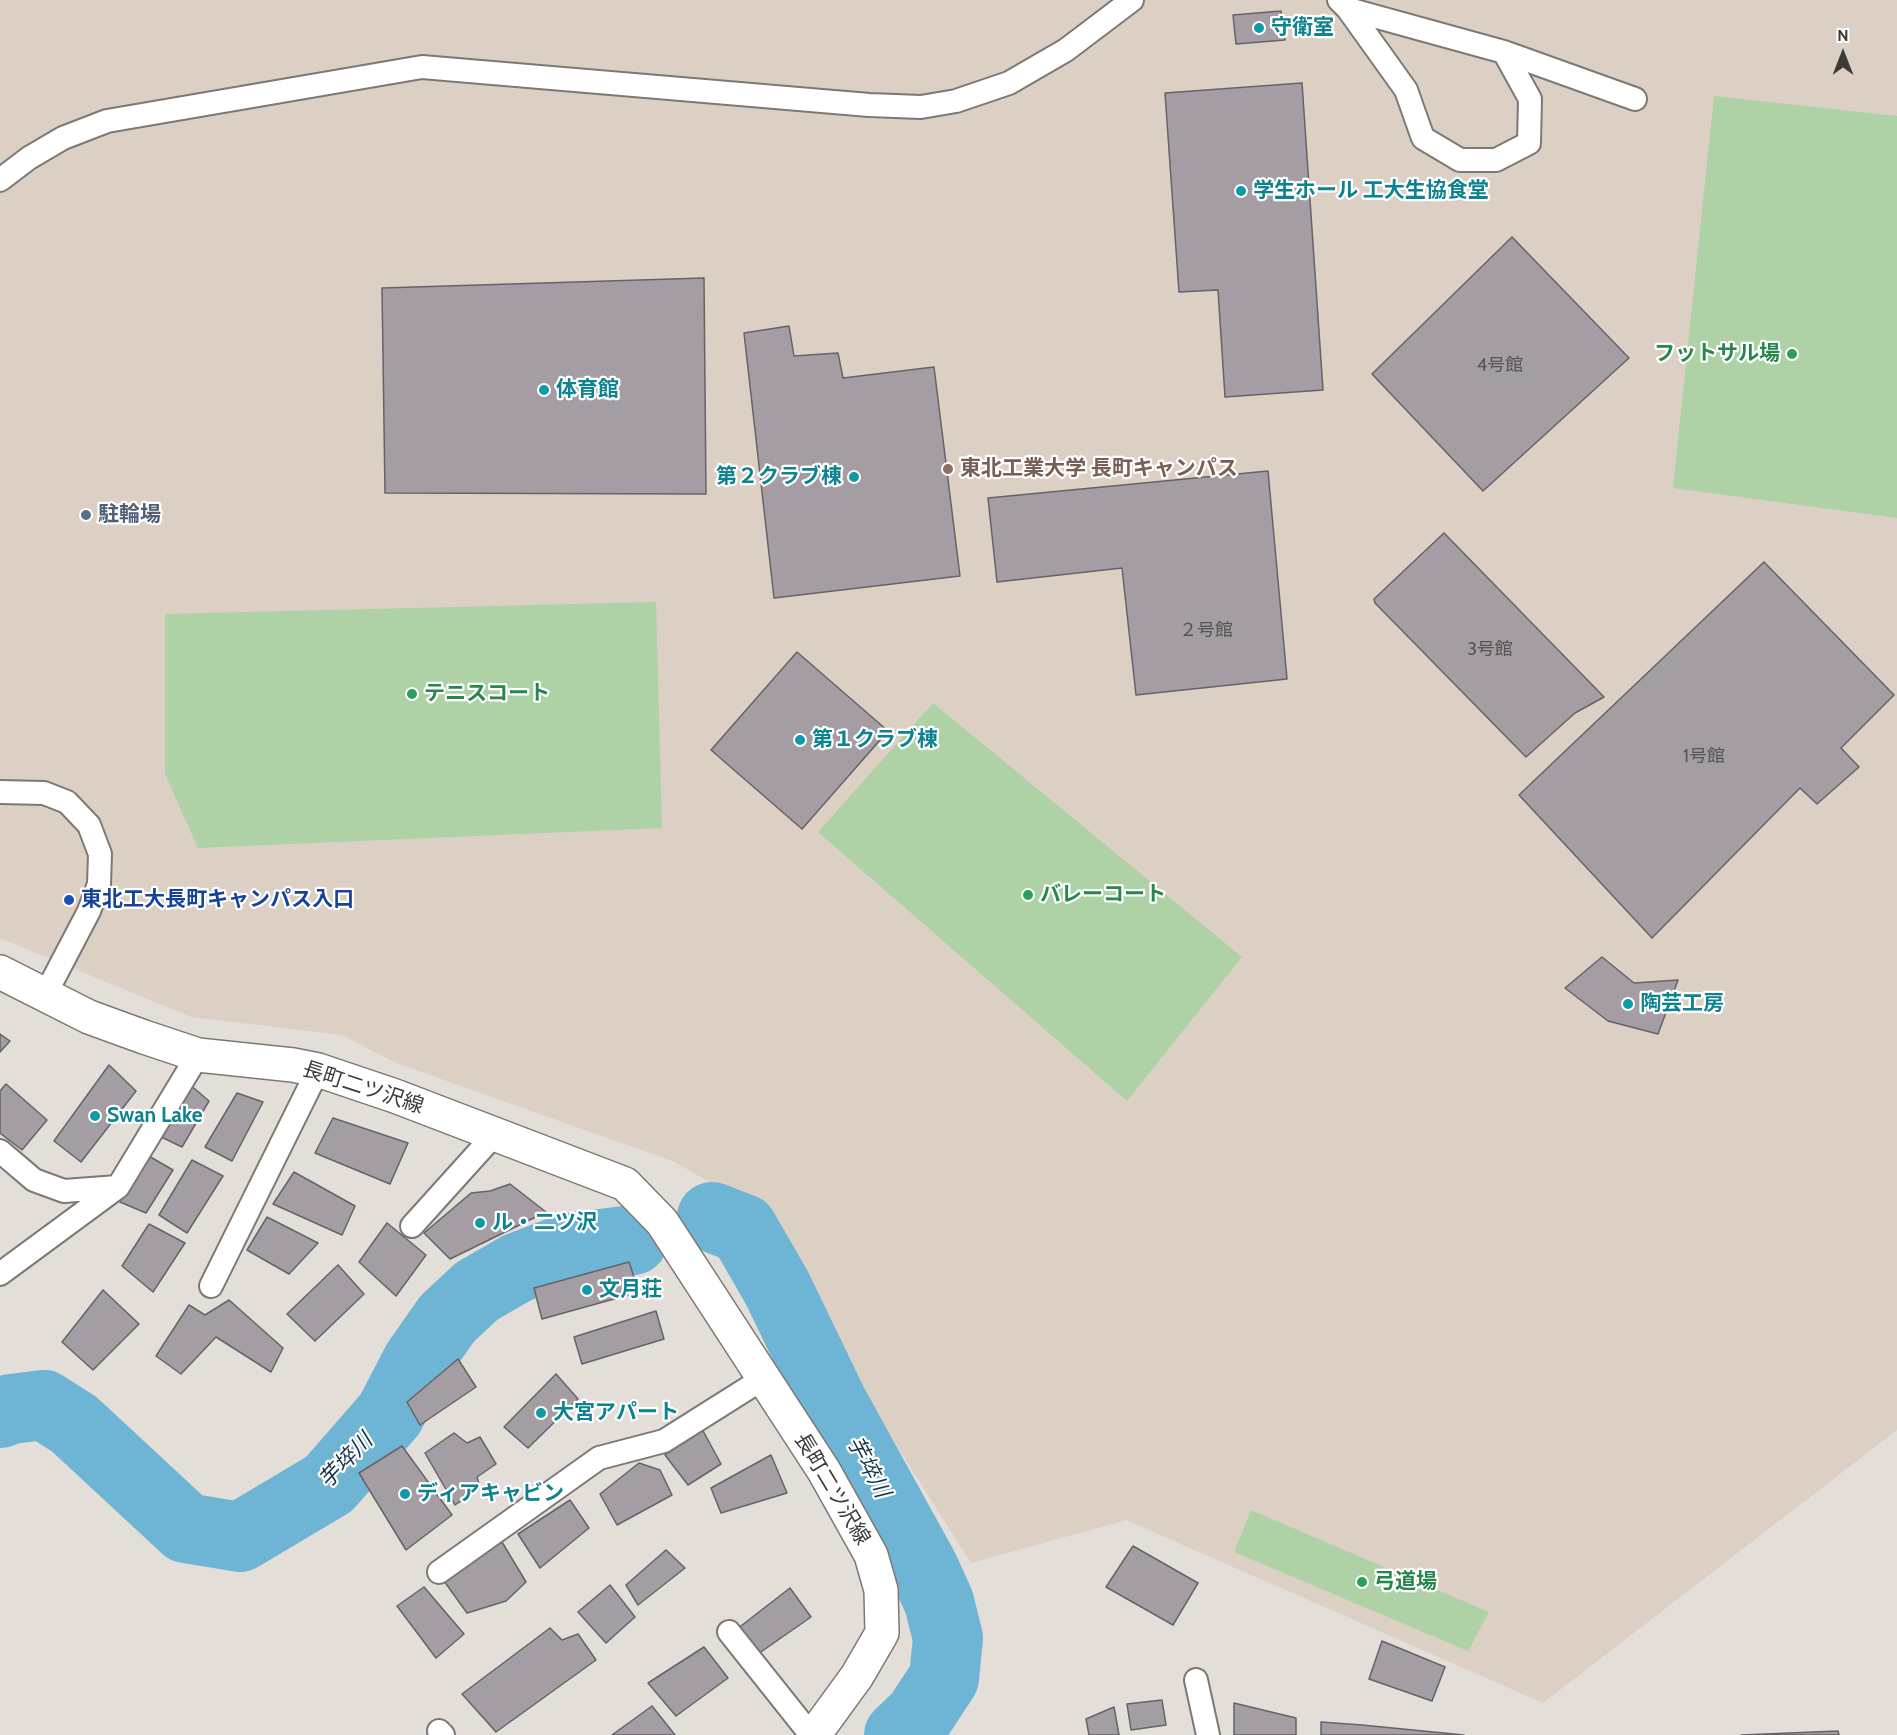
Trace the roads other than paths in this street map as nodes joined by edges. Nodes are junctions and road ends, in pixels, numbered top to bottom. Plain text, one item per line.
1 (1132, 0) edge
2 (1343, 4) edge
3 (1504, 52) junction
4 (1635, 99) dead end
5 (0, 180) edge
6 (0, 792) edge
7 (0, 972) edge
8 (45, 995) junction
9 (198, 1055) junction
10 (318, 1070) junction
11 (495, 1134) junction
12 (0, 1151) edge
13 (118, 1187) junction
14 (412, 1226) dead end
15 (0, 1274) edge
16 (211, 1286) dead end
17 (764, 1378) junction
18 (439, 1572) dead end
19 (729, 1632) dead end
20 (1196, 1680) dead end
21 (812, 1735) edge
22 (1208, 1735) edge

1 - 5 lane
2 - 3 lane
2 - 3 lane
3 - 4 lane
6 - 8 lane
7 - 8 street, 長町二ツ沢線
8 - 9 street, 長町二ツ沢線
9 - 10 street, 長町二ツ沢線
9 - 13 lane
10 - 11 street, 長町二ツ沢線
10 - 16 lane
11 - 14 lane
11 - 17 street, 長町二ツ沢線
12 - 13 lane
13 - 15 lane
17 - 18 lane
17 - 21 street, 長町二ツ沢線
19 - 21 lane
20 - 22 lane

